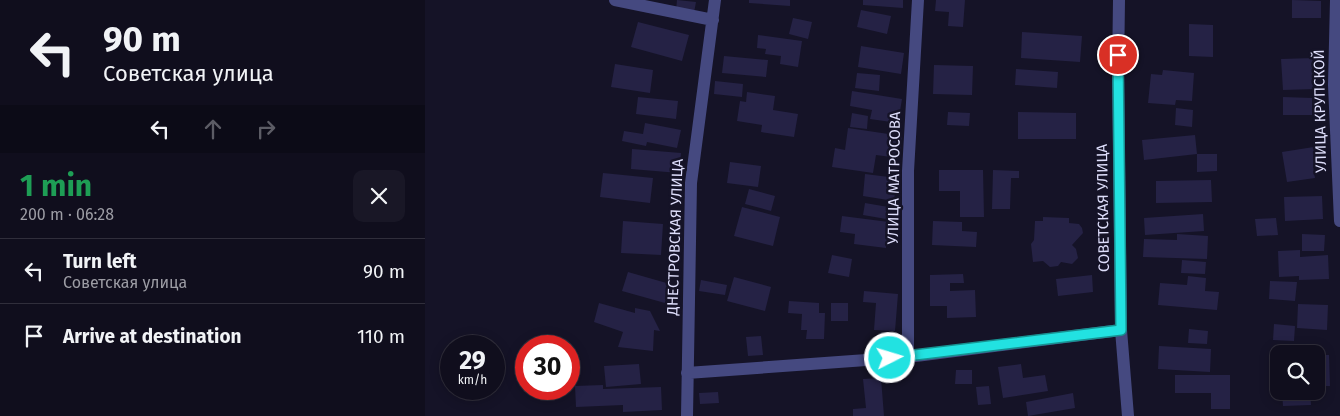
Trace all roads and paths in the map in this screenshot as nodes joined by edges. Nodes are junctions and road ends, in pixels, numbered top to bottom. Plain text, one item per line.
1 (615, 0) edge
2 (715, 0) edge
3 (918, 0) edge
4 (1119, 0) edge
5 (1336, 0) edge
6 (713, 20) junction
7 (1340, 221) edge
8 (1121, 330) junction
9 (908, 357) junction
10 (687, 373) junction
11 (687, 416) edge
12 (1128, 416) edge

1 - 6 street
2 - 6 street, ДНЕСТРОВСКАЯ УЛИЦА
3 - 9 street, УЛИЦА МАТРОСОВА
4 - 8 street, СОВЕТСКАЯ УЛИЦА
5 - 7 street, УЛИЦА КРУПСКОЙ
6 - 10 street, ДНЕСТРОВСКАЯ УЛИЦА
8 - 9 street
8 - 12 street, СОВЕТСКАЯ УЛИЦА
9 - 10 street
10 - 11 street, ДНЕСТРОВСКАЯ УЛИЦА

